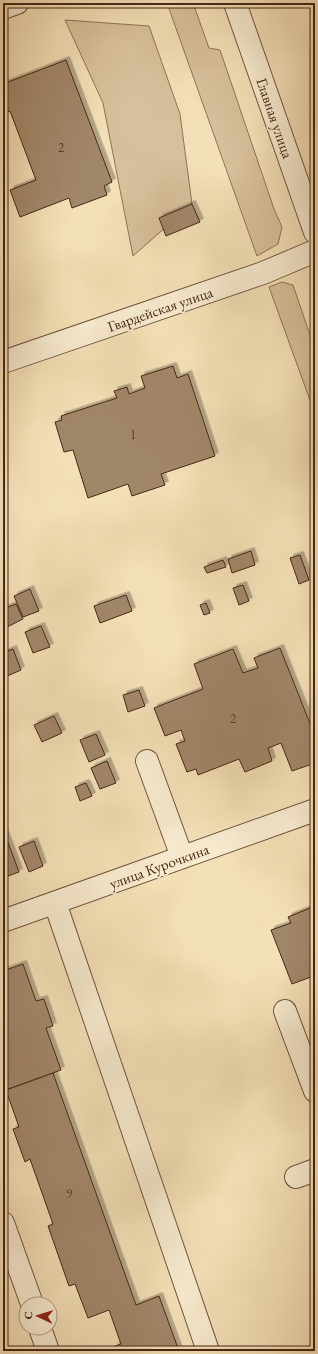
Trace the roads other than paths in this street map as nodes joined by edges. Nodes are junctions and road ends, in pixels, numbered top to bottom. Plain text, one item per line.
1 (16, 3) edge
2 (235, 3) edge
3 (3, 8) edge
4 (315, 232) edge
5 (315, 251) edge
6 (3, 362) edge
7 (147, 761) dead end
8 (315, 810) edge
9 (182, 857) junction
10 (55, 903) junction
11 (3, 921) edge
12 (286, 1011) dead end
13 (315, 1090) edge
14 (3, 1223) edge
15 (29, 1296) edge
16 (43, 1336) edge
17 (48, 1351) edge
18 (208, 1351) edge

1 - 3 street
2 - 4 street, Главная улица
5 - 6 street, Гвардейская улица
7 - 9 street
8 - 9 street, улица Курочкина
9 - 10 street, улица Курочкина
10 - 11 street, улица Курочкина
10 - 18 street
12 - 13 street
14 - 15 street
16 - 17 street

